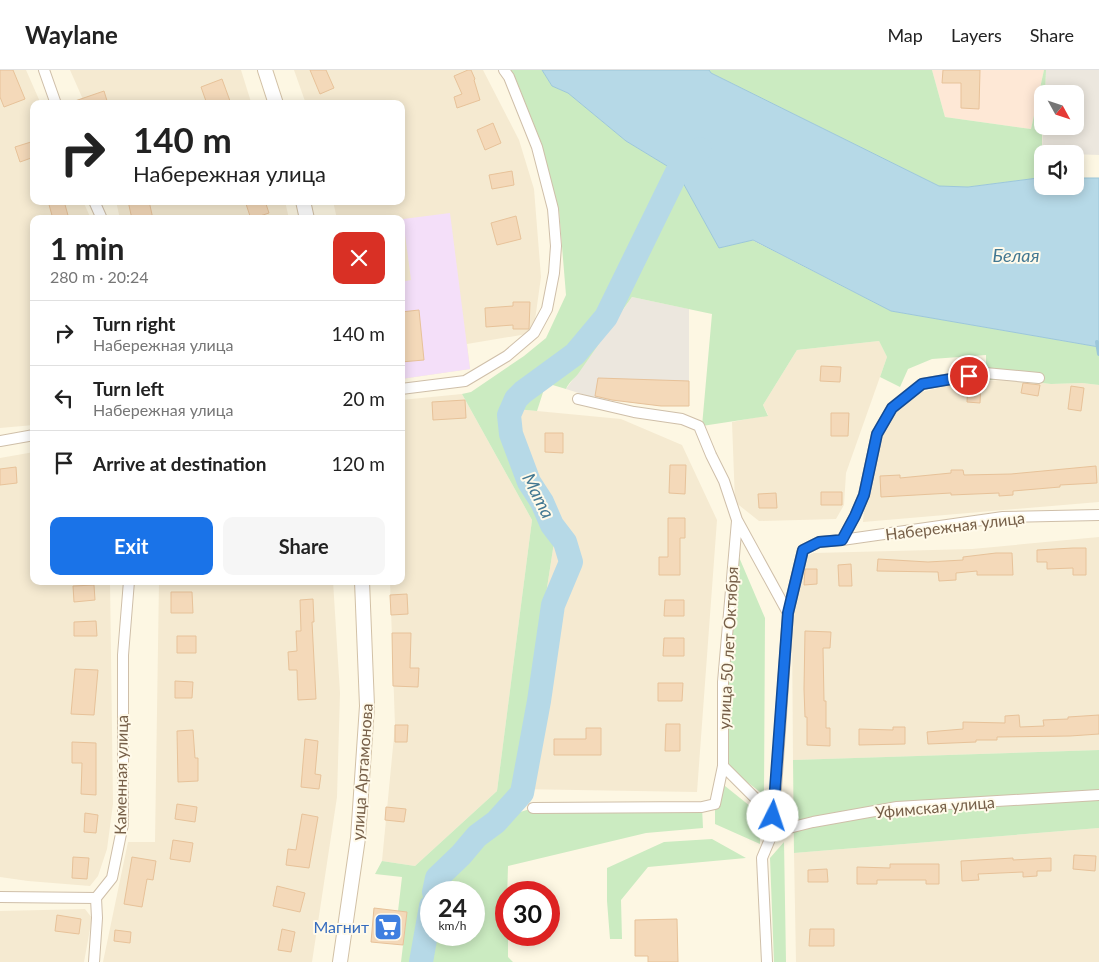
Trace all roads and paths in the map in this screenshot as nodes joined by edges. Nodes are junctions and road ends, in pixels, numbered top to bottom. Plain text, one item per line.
1 (44, 70) edge
2 (265, 70) edge
3 (504, 70) edge
4 (55, 100) edge
5 (275, 100) edge
6 (1039, 378) dead end
7 (405, 389) edge
8 (578, 399) dead end
9 (30, 436) edge
10 (0, 441) edge
11 (1099, 515) edge
12 (737, 520) junction
13 (842, 540) junction
14 (129, 585) edge
15 (362, 585) edge
16 (788, 613) junction
17 (723, 766) junction
18 (1099, 795) edge
19 (533, 808) dead end
20 (773, 816) junction
21 (773, 832) junction
22 (0, 897) edge
23 (96, 898) junction
24 (94, 962) edge
25 (340, 962) edge
26 (767, 962) edge

1 - 4 street
2 - 5 street
3 - 7 street
6 - 13 street
8 - 12 street, улица 50 лет Октября
9 - 10 street
11 - 13 street, Набережная улица
12 - 16 street, улица 50 лет Октября
12 - 17 street, улица 50 лет Октября
13 - 16 street, Набережная улица
14 - 23 street, Каменная улица
15 - 25 street, улица Артамонова
16 - 20 street
17 - 19 street, улица 50 лет Октября
17 - 20 street
18 - 21 street, Уфимская улица
20 - 21 street
21 - 26 street
22 - 23 street
23 - 24 street

